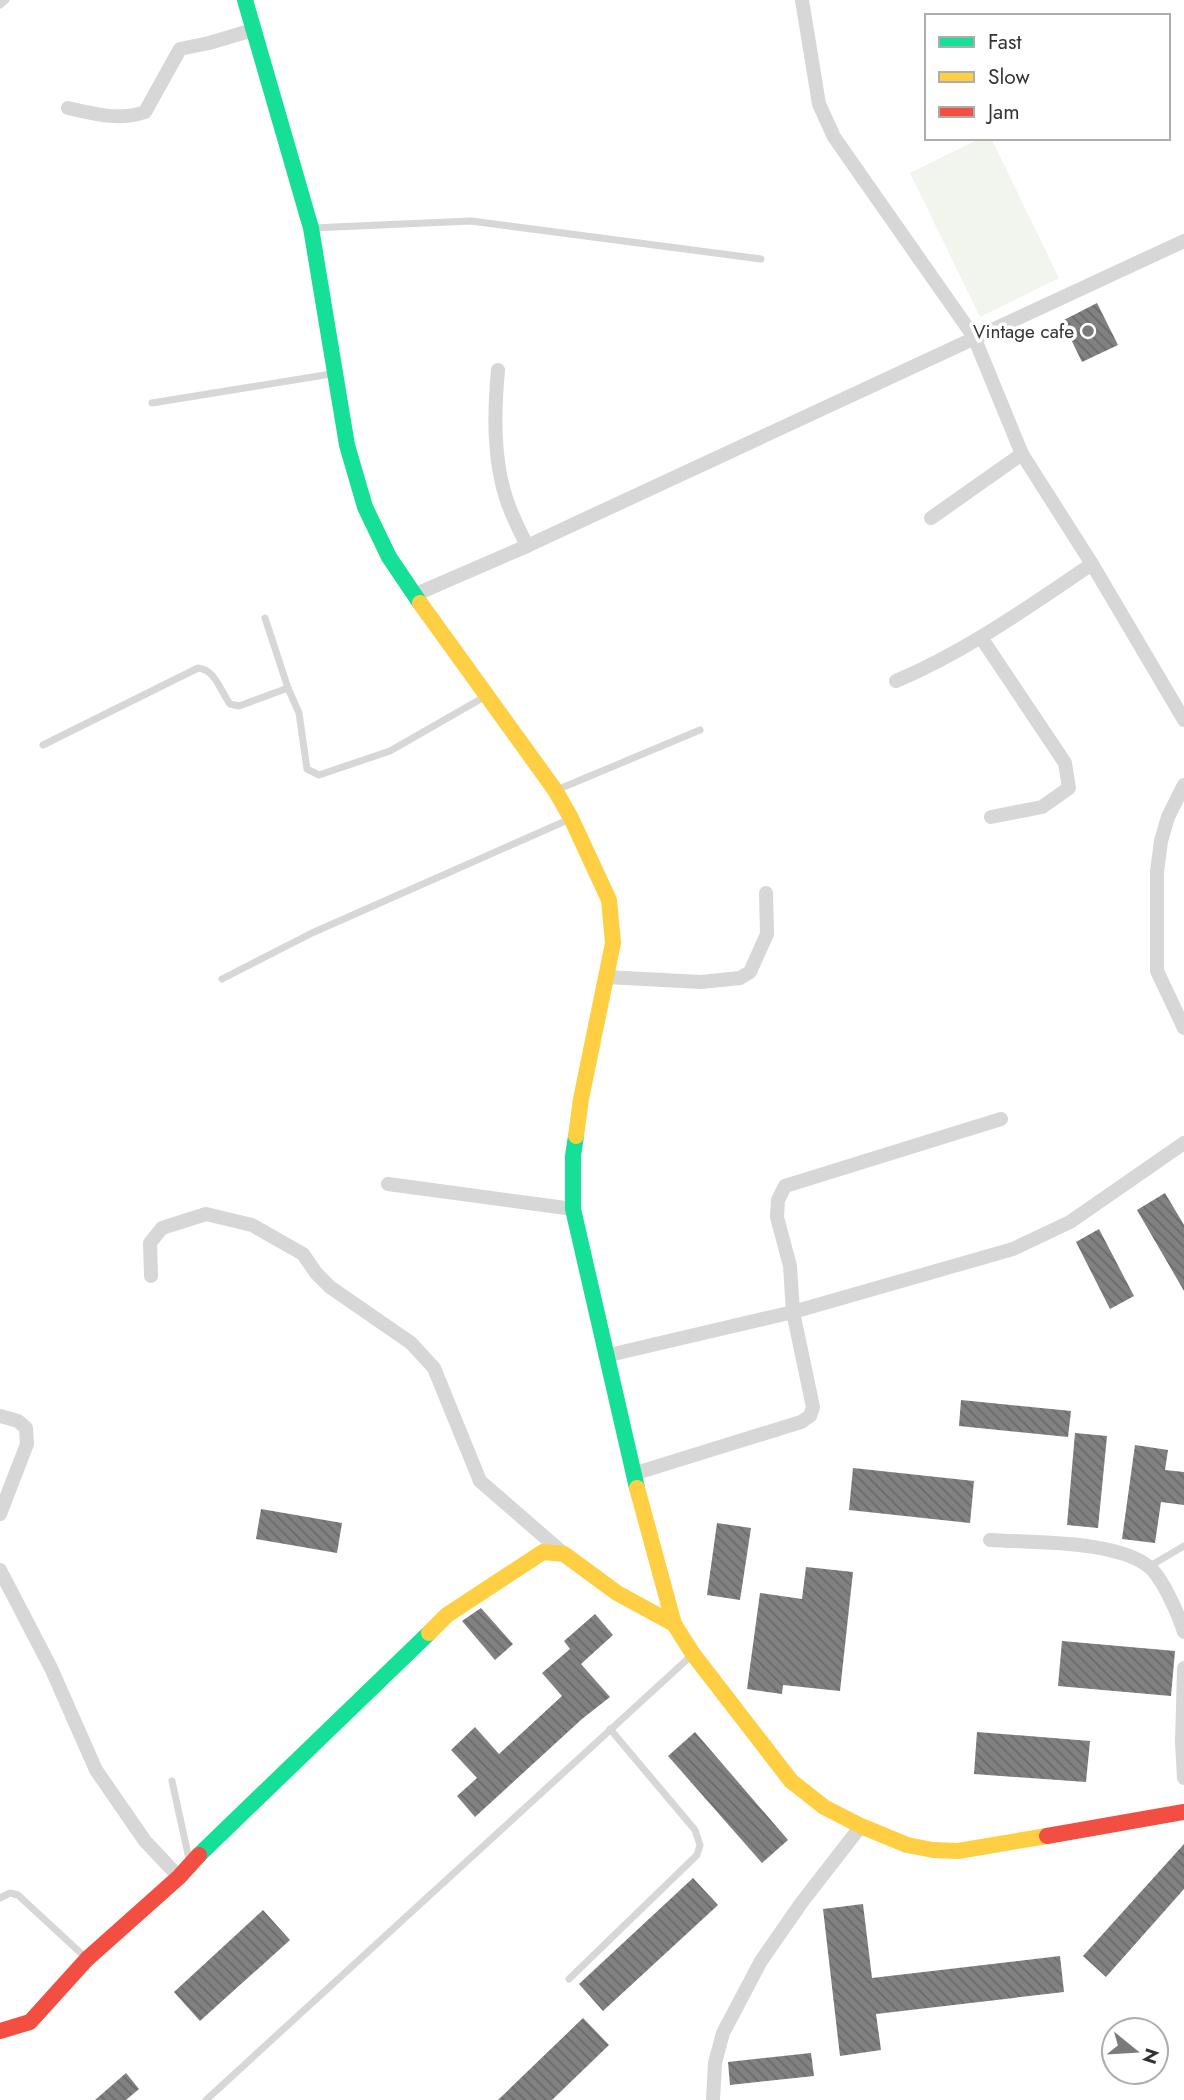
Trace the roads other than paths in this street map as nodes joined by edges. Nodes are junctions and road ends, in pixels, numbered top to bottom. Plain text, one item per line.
1 (6, 0) edge
2 (245, 0) edge
3 (802, 0) edge
4 (0, 5) edge
5 (253, 30) junction
6 (68, 108) dead end
7 (311, 228) junction
8 (1184, 241) edge
9 (761, 259) dead end
10 (974, 337) junction
11 (498, 370) dead end
12 (335, 374) junction
13 (152, 403) dead end
14 (1022, 454) junction
15 (930, 518) dead end
16 (527, 546) junction
17 (1092, 565) junction
18 (414, 594) junction
19 (265, 618) dead end
20 (982, 639) junction
21 (896, 681) dead end
22 (288, 688) junction
23 (486, 696) junction
24 (1184, 720) edge
25 (700, 730) dead end
26 (43, 745) dead end
27 (1184, 785) edge
28 (555, 790) junction
29 (991, 817) dead end
30 (571, 818) junction
31 (766, 893) dead end
32 (606, 977) junction
33 (222, 979) dead end
34 (1184, 1028) edge
35 (1001, 1119) dead end
36 (1184, 1143) edge
37 (388, 1184) dead end
38 (573, 1209) junction
39 (151, 1276) dead end
40 (793, 1312) junction
41 (605, 1356) junction
42 (0, 1416) edge
43 (634, 1474) junction
44 (0, 1514) edge
45 (990, 1540) dead end
46 (1184, 1546) edge
47 (564, 1554) junction
48 (1150, 1566) junction
49 (0, 1570) edge
50 (674, 1624) junction
51 (1184, 1632) edge
52 (693, 1654) junction
53 (1184, 1668) edge
54 (610, 1729) junction
55 (1184, 1778) edge
56 (172, 1782) dead end
57 (1184, 1812) edge
58 (861, 1826) junction
59 (184, 1870) junction
60 (0, 1898) edge
61 (87, 1959) junction
62 (569, 1979) dead end
63 (0, 2031) edge
64 (206, 2100) edge
65 (713, 2100) edge

1 - 4 lane
2 - 5 street
3 - 10 street
5 - 6 street
5 - 7 street
7 - 9 lane
7 - 12 street
8 - 10 street
10 - 14 street
10 - 16 street
11 - 16 street
12 - 13 lane
12 - 18 street
14 - 15 street
14 - 17 street
16 - 18 street
17 - 20 street
17 - 24 street
18 - 23 street
19 - 22 lane
20 - 21 street
20 - 29 street
22 - 23 lane
22 - 26 lane
23 - 28 street
25 - 28 lane
27 - 34 street
28 - 30 street
30 - 32 street
30 - 33 lane
31 - 32 street
32 - 38 street
35 - 40 street
36 - 40 street
37 - 38 street
38 - 41 street
39 - 47 street
40 - 41 street
40 - 43 street
41 - 43 street
42 - 44 street
43 - 50 street
45 - 48 street
46 - 48 lane
47 - 50 street
47 - 59 street
48 - 51 street
49 - 59 street
50 - 52 street
52 - 54 lane
52 - 58 street
53 - 55 street
54 - 62 lane
54 - 64 lane
56 - 59 lane
57 - 58 street
58 - 65 street
59 - 61 street
60 - 61 lane
61 - 63 street

